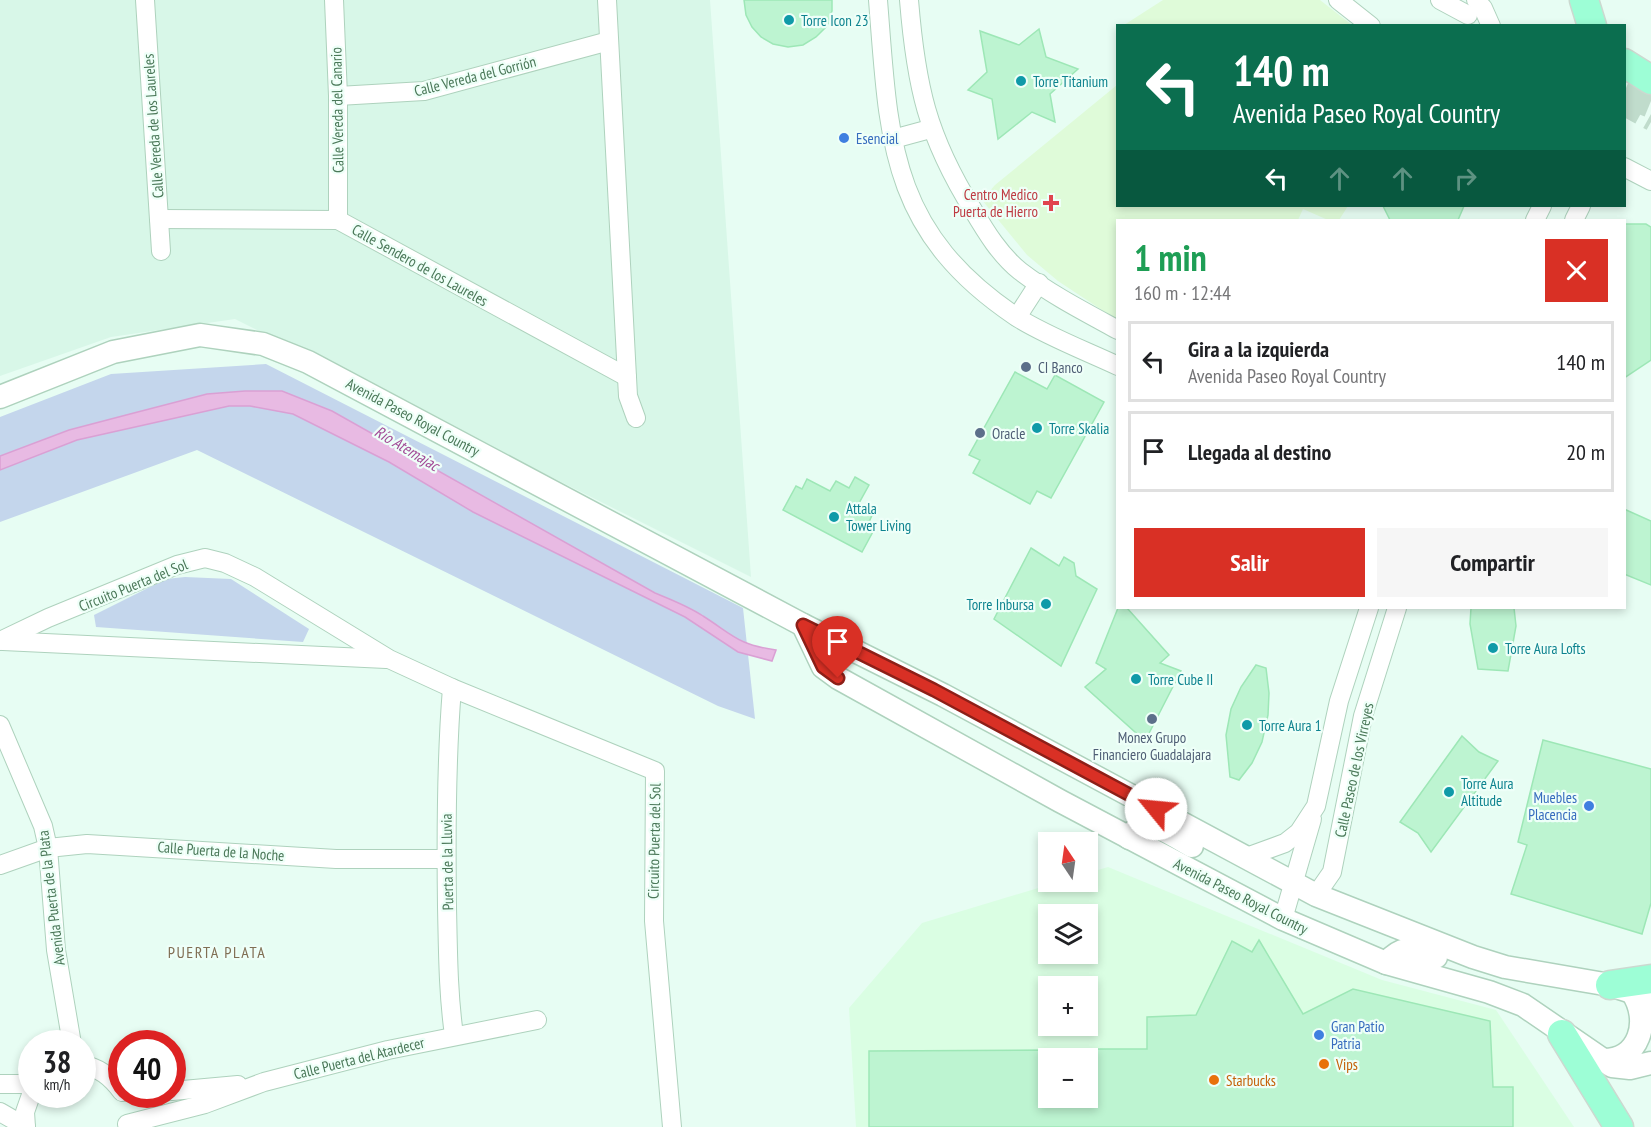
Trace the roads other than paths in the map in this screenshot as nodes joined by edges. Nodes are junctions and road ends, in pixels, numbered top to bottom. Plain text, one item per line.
1 (145, 0) edge
2 (334, 0) edge
3 (607, 0) edge
4 (878, 0) edge
5 (909, 0) edge
6 (1338, 0) edge
7 (1440, 0) edge
8 (1584, 0) edge
9 (1472, 8) edge
10 (1368, 24) edge
11 (1490, 24) edge
12 (1591, 24) edge
13 (609, 41) junction
14 (1626, 64) edge
15 (1651, 80) edge
16 (338, 96) junction
17 (930, 129) junction
18 (893, 139) junction
19 (1626, 168) edge
20 (1651, 181) edge
21 (159, 219) junction
22 (338, 220) junction
23 (162, 251) dead end
24 (1039, 283) junction
25 (1017, 317) junction
26 (1116, 329) edge
27 (1116, 365) edge
28 (627, 377) junction
29 (0, 397) edge
30 (636, 418) dead end
31 (1369, 609) edge
32 (1397, 609) edge
33 (803, 625) junction
34 (0, 641) edge
35 (389, 659) junction
36 (452, 688) junction
37 (0, 725) edge
38 (927, 727) junction
39 (1019, 736) junction
40 (1316, 806) junction
41 (1129, 838) junction
42 (48, 848) junction
43 (1244, 858) junction
44 (446, 859) junction
45 (0, 866) edge
46 (1294, 883) junction
47 (1316, 895) junction
48 (1283, 919) junction
49 (1386, 963) junction
50 (1505, 967) junction
51 (1631, 986) edge
52 (1651, 1005) edge
53 (537, 1020) dead end
54 (70, 1030) edge
55 (1562, 1034) junction
56 (454, 1035) junction
57 (1600, 1060) junction
58 (1651, 1063) edge
59 (264, 1082) junction
60 (0, 1084) edge
61 (18, 1084) edge
62 (186, 1090) edge
63 (26, 1108) edge
64 (127, 1108) edge
65 (0, 1112) edge
66 (127, 1126) edge
67 (26, 1127) edge
68 (672, 1127) edge
69 (1619, 1127) edge

1 - 21 street, Calle Vereda de los Laureles
2 - 16 street, Calle Vereda del Canario
3 - 13 street
4 - 18 street
5 - 17 street
6 - 10 street
7 - 9 street
8 - 12 main road
9 - 11 street
13 - 16 street, Calle Vereda del Gorrión
13 - 28 street
14 - 15 main road
16 - 22 street, Calle Vereda del Canario
17 - 18 street
17 - 24 street
18 - 25 street
19 - 20 street
21 - 22 street, Calle Sendero de los Laureles
21 - 23 street, Calle Vereda de los Laureles
22 - 28 street, Calle Sendero de los Laureles
24 - 25 street
24 - 26 street
25 - 27 street
28 - 30 street
29 - 33 street, Avenida Paseo Royal Country
31 - 40 street, Calle Paseo de los Virreyes
32 - 47 street, Calle Paseo de los Virreyes
33 - 38 street, Avenida Paseo Royal Country
33 - 39 street, Avenida Paseo Royal Country
34 - 35 street, Circuito Puerta del Sol
34 - 35 street, Circuito Puerta del Sol
35 - 36 street, Circuito Puerta del Sol
36 - 44 street, Puerta de la Lluvia
36 - 68 street, Circuito Puerta del Sol
37 - 42 street, Avenida Puerta de la Plata
38 - 39 street
38 - 41 street, Avenida Paseo Royal Country
39 - 43 street, Avenida Paseo Royal Country
40 - 43 street, Calle Paseo de los Virreyes
40 - 46 street, Calle Paseo de los Virreyes
41 - 43 street
41 - 48 street, Avenida Paseo Royal Country
42 - 44 street, Calle Puerta de la Noche
42 - 45 street, Calle Puerta de la Noche
42 - 54 street, Avenida Puerta de la Plata
43 - 46 street, Avenida Paseo Royal Country
44 - 56 street, Puerta de la Lluvia
46 - 47 street, Avenida Paseo Royal Country
46 - 48 street, Calle Paseo de los Virreyes
47 - 48 street
47 - 50 street, Avenida Paseo Royal Country
48 - 49 street, Avenida Paseo Royal Country
49 - 50 street
49 - 55 street, Avenida Paseo Royal Country
50 - 51 street, Avenida Paseo Royal Country
51 - 52 street, Avenida Paseo Royal Country
51 - 57 street
53 - 56 street, Calle Puerta del Atardecer
55 - 57 street, Avenida Paseo Royal Country
55 - 69 main road
56 - 59 street, Calle Puerta del Atardecer
57 - 58 street, Avenida Paseo Royal Country
59 - 62 street, Calle Puerta del Atardecer
59 - 66 street, Calle Puerta del Atardecer
60 - 61 street
63 - 67 street
64 - 66 street
65 - 67 street

